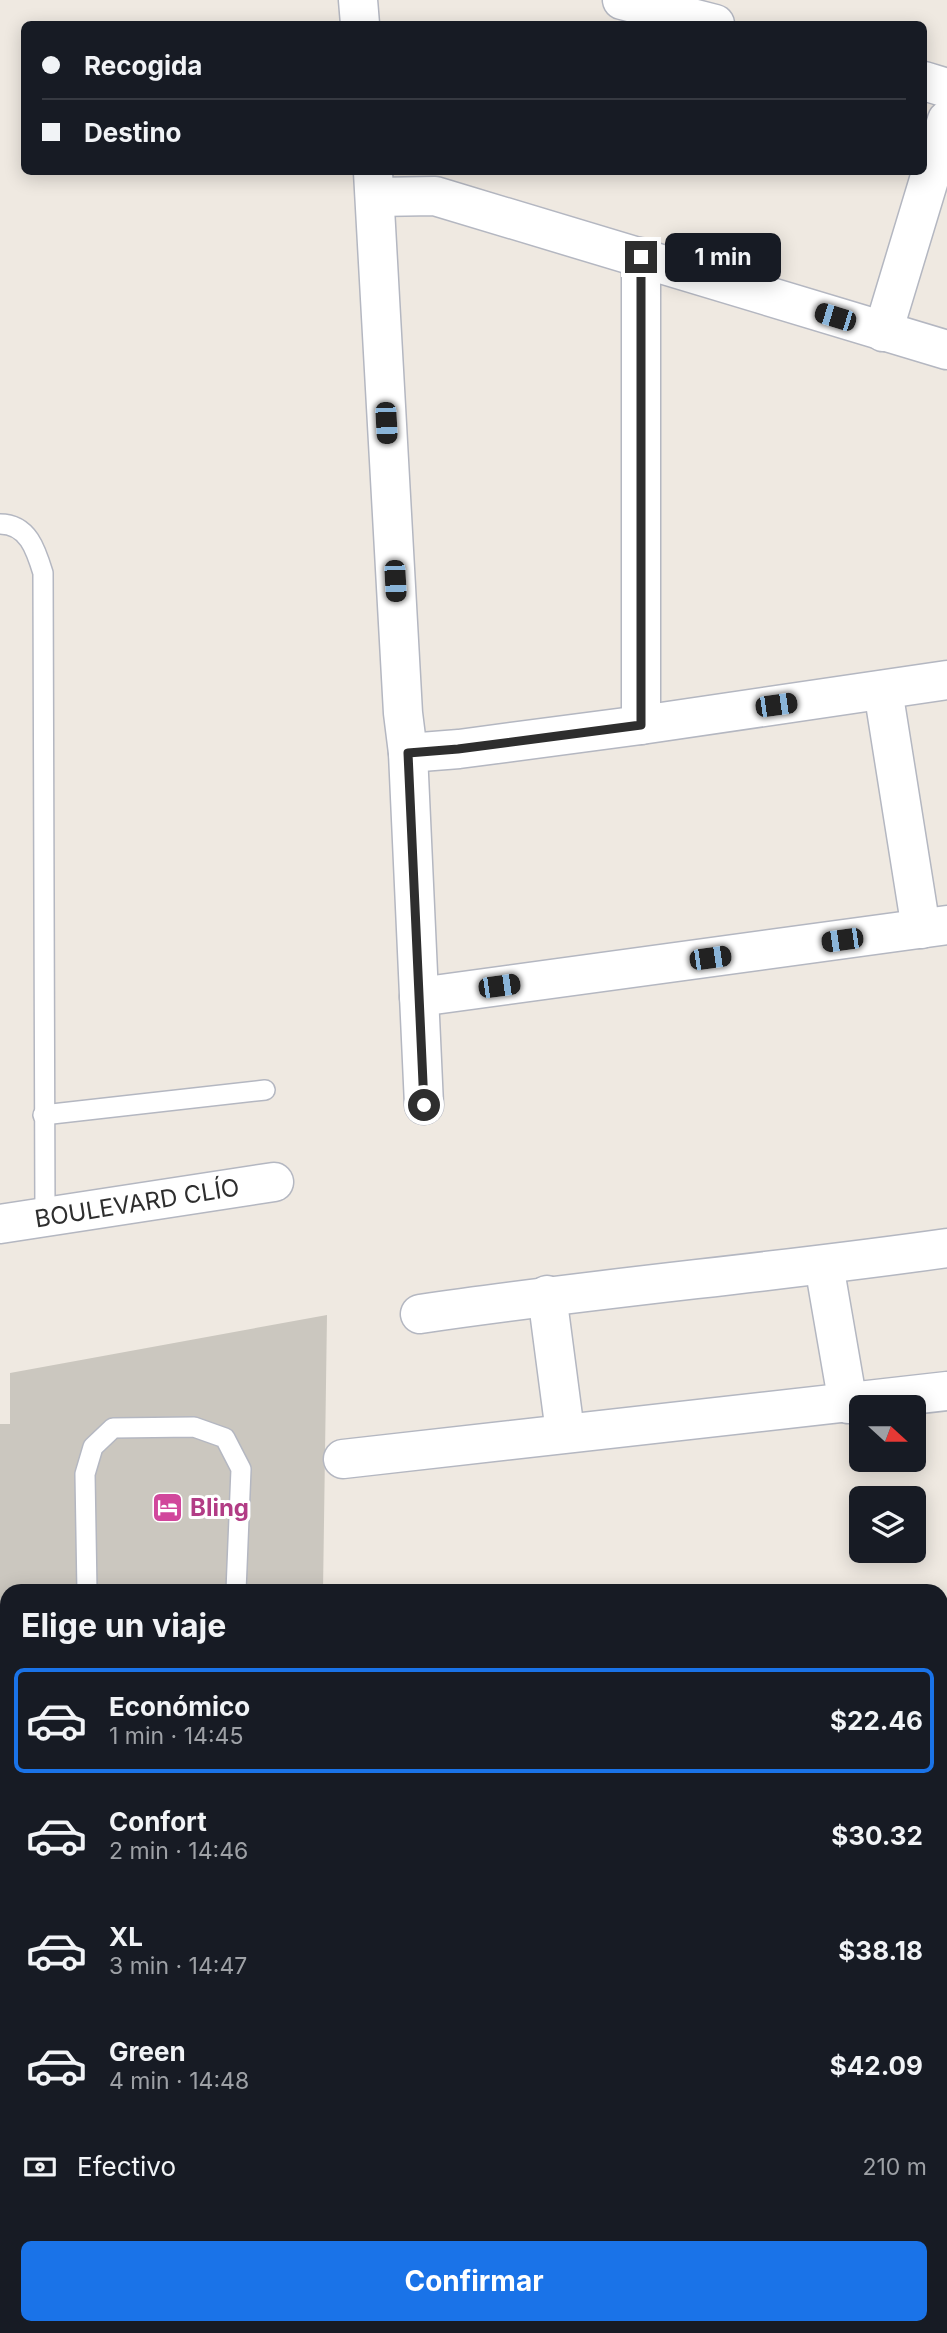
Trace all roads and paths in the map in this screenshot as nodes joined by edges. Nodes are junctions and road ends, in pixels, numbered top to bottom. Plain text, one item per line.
1 (358, 0) edge
2 (622, 0) edge
3 (360, 21) edge
4 (703, 21) edge
5 (927, 82) edge
6 (947, 88) edge
7 (947, 120) edge
8 (374, 184) edge
9 (641, 257) junction
10 (883, 332) junction
11 (947, 350) edge
12 (0, 524) edge
13 (947, 680) edge
14 (883, 690) junction
15 (641, 725) junction
16 (408, 753) junction
17 (934, 927) edge
18 (419, 997) junction
19 (265, 1090) dead end
20 (424, 1105) dead end
21 (43, 1115) junction
22 (274, 1182) dead end
23 (45, 1218) junction
24 (0, 1224) edge
25 (947, 1248) edge
26 (824, 1265) junction
27 (547, 1295) junction
28 (420, 1314) dead end
29 (947, 1391) edge
30 (848, 1404) junction
31 (565, 1433) junction
32 (342, 1459) dead end
33 (87, 1584) edge
34 (236, 1584) edge

1 - 3 street
2 - 4 street
5 - 6 street
7 - 10 street
8 - 9 street
8 - 16 street
9 - 10 street
9 - 15 street
10 - 11 street
12 - 21 lane
13 - 14 street
14 - 15 street
14 - 17 street
15 - 16 street
16 - 18 street
17 - 18 street
18 - 20 street
19 - 21 lane
21 - 23 lane
22 - 23 street, BOULEVARD CLÍO
23 - 24 street, BOULEVARD CLÍO
25 - 26 street
26 - 27 street
26 - 30 street
27 - 28 street
27 - 31 street
29 - 30 street
30 - 31 street
31 - 32 street
33 - 34 lane

